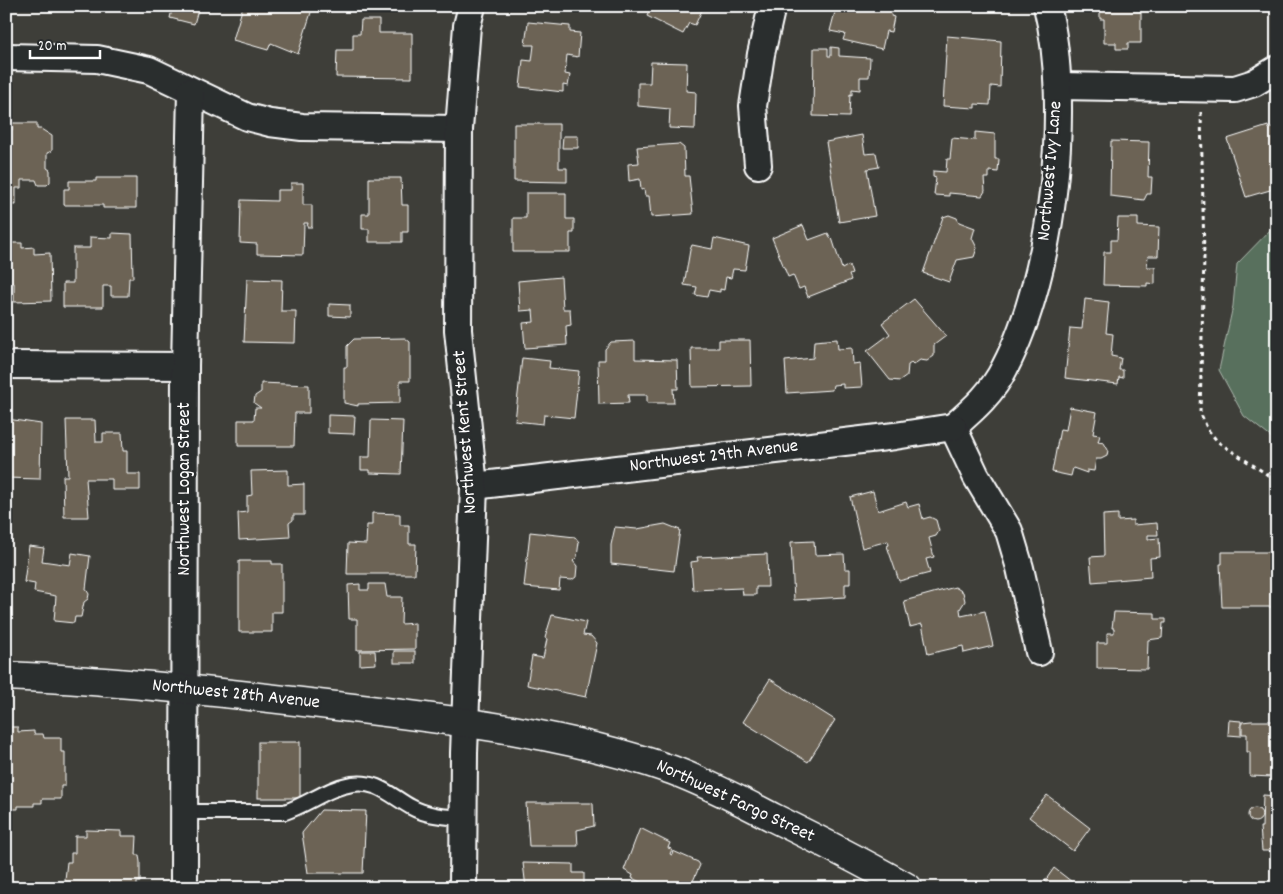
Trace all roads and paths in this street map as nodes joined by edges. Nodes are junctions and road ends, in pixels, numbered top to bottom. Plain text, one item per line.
1 (472, 6) edge
2 (772, 6) edge
3 (1047, 6) edge
4 (6, 57) edge
5 (1277, 69) edge
6 (1058, 86) junction
7 (1200, 88) junction
8 (190, 91) junction
9 (459, 129) junction
10 (758, 165) dead end
11 (6, 365) edge
12 (184, 366) junction
13 (953, 427) junction
14 (1277, 481) edge
15 (474, 486) junction
16 (1039, 652) dead end
17 (6, 676) edge
18 (185, 687) junction
19 (465, 722) junction
20 (184, 812) junction
21 (464, 818) junction
22 (184, 888) edge
23 (463, 888) edge
24 (908, 888) edge

1 - 9 street, Northwest Kent Street
2 - 10 street
3 - 6 street, Northwest Ivy Lane
4 - 8 street
5 - 7 street
6 - 7 street
6 - 13 street, Northwest Ivy Lane
7 - 14 path
8 - 9 street
8 - 12 street, Northwest Logan Street
9 - 15 street, Northwest Kent Street
11 - 12 street
12 - 18 street, Northwest Logan Street
13 - 15 street, Northwest 29th Avenue
13 - 16 street
15 - 19 street, Northwest Kent Street
17 - 18 street, Northwest 28th Avenue
18 - 19 street, Northwest 28th Avenue
18 - 20 street, Northwest Logan Street
19 - 21 street, Northwest Kent Street
19 - 24 street, Northwest Fargo Street
20 - 21 lane
20 - 22 street, Northwest Logan Street
21 - 23 street, Northwest Kent Street

